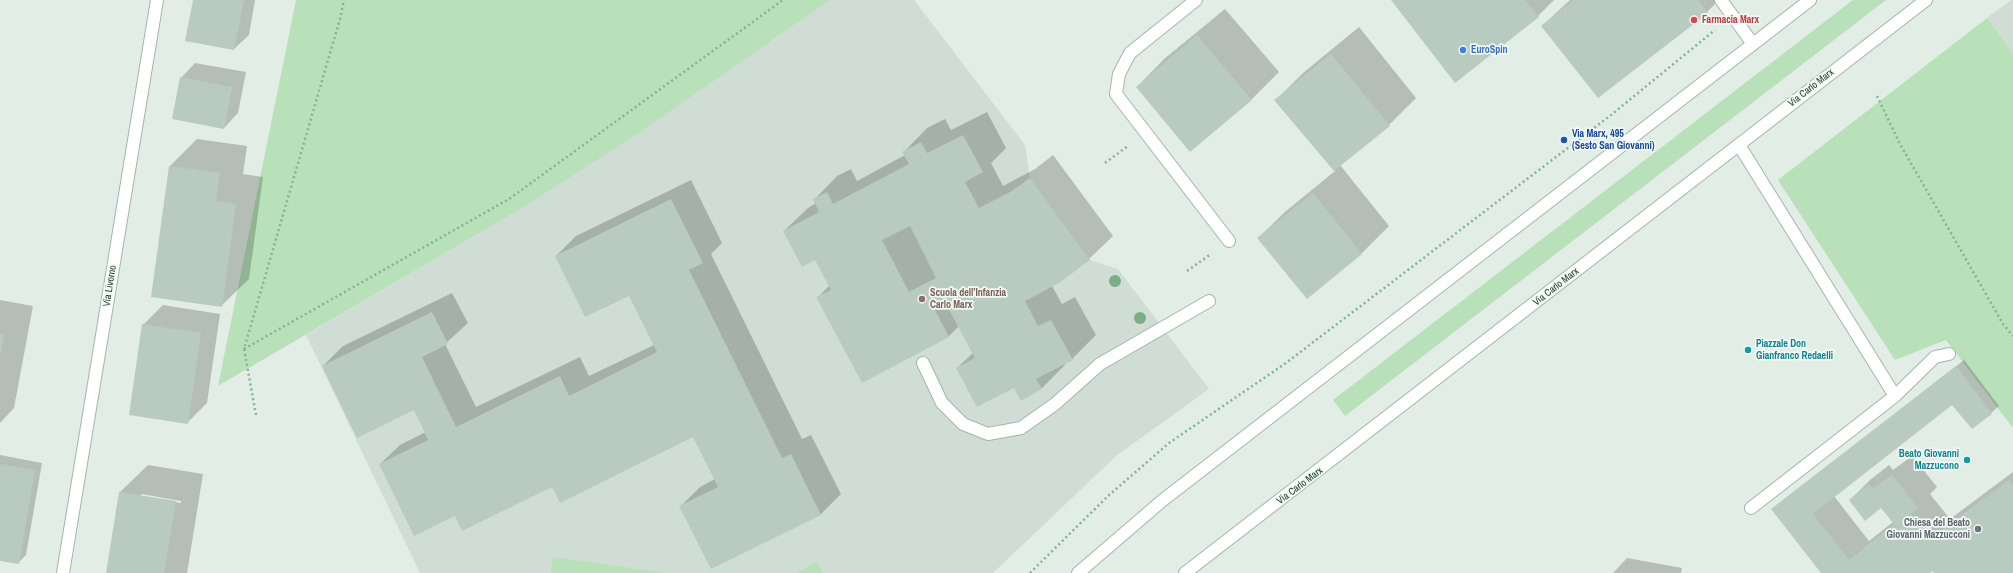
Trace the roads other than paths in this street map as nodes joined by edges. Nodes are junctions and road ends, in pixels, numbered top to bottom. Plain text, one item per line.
1 (157, 0) edge
2 (1196, 0) edge
3 (1721, 0) edge
4 (1810, 0) edge
5 (1926, 0) edge
6 (1753, 44) junction
7 (1739, 145) junction
8 (1229, 241) road end
9 (1209, 301) dead end
10 (1949, 354) dead end
11 (923, 363) dead end
12 (1895, 396) junction
13 (1752, 508) dead end
14 (63, 573) edge
15 (1078, 573) edge
16 (1185, 573) edge

1 - 14 street, Via Livorno
2 - 8 street
3 - 6 street
4 - 6 street
5 - 7 street, Via Carlo Marx
6 - 15 street
7 - 12 street
7 - 16 street, Via Carlo Marx
9 - 11 street
10 - 12 street
12 - 13 street

